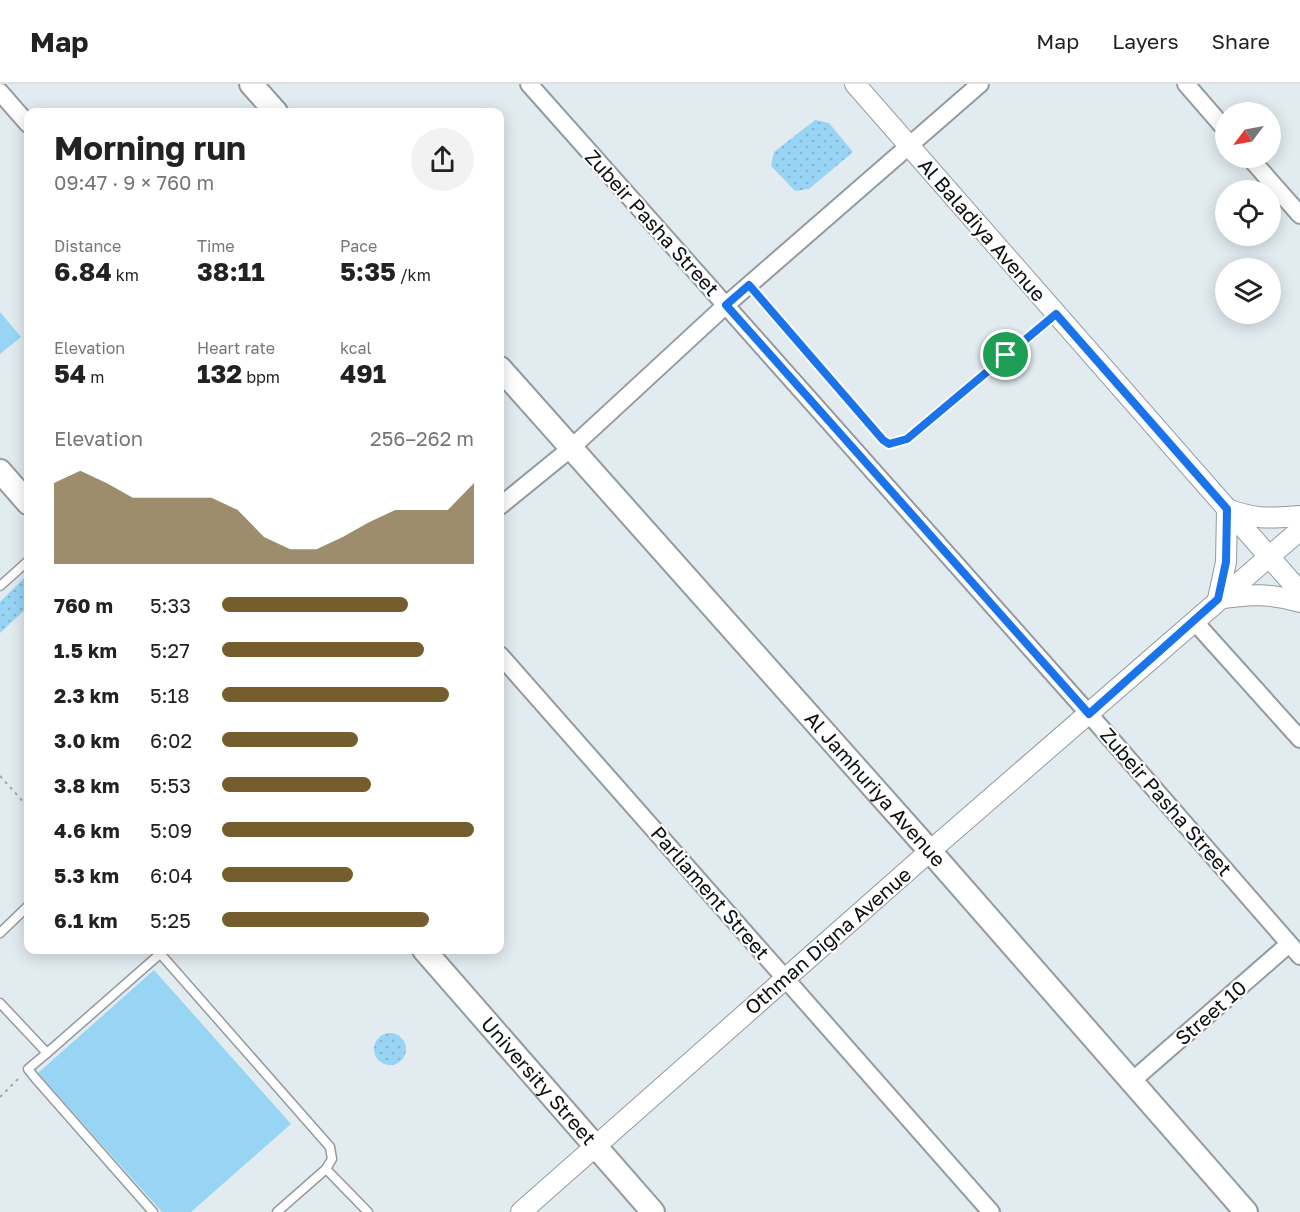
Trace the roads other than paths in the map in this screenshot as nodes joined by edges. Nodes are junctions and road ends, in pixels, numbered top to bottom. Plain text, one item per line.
1 (251, 84) edge
2 (529, 84) edge
3 (855, 84) edge
4 (980, 84) edge
5 (1186, 84) edge
6 (0, 92) edge
7 (272, 108) edge
8 (1215, 117) edge
9 (24, 119) edge
10 (909, 146) junction
11 (1259, 168) edge
12 (1300, 215) edge
13 (749, 285) junction
14 (726, 305) junction
15 (1056, 314) junction
16 (504, 373) edge
17 (570, 449) junction
18 (0, 471) edge
19 (24, 498) edge
20 (504, 503) edge
21 (1227, 509) junction
22 (1300, 516) edge
23 (1300, 530) edge
24 (1269, 556) junction
25 (24, 565) edge
26 (0, 586) edge
27 (1300, 592) edge
28 (1218, 599) junction
29 (1300, 602) edge
30 (1194, 621) junction
31 (504, 660) edge
32 (1089, 714) junction
33 (1300, 739) edge
34 (930, 851) junction
35 (24, 910) edge
36 (0, 933) edge
37 (1295, 950) edge
38 (157, 954) edge
39 (161, 954) edge
40 (427, 954) edge
41 (785, 979) junction
42 (0, 1003) edge
43 (47, 1053) junction
44 (1132, 1081) junction
45 (594, 1146) junction
46 (326, 1169) junction
47 (153, 1212) edge
48 (277, 1212) edge
49 (368, 1212) edge
50 (521, 1212) edge
51 (653, 1212) edge
52 (992, 1212) edge
53 (1246, 1212) edge

1 - 7 main road
2 - 14 street, Zubeir Pasha Street
3 - 10 street, Al Baladiya Avenue
4 - 10 street
5 - 8 street
6 - 9 street
10 - 13 street
10 - 15 street, Al Baladiya Avenue
11 - 12 street
13 - 14 street
13 - 15 lane
14 - 17 street
14 - 32 street, Zubeir Pasha Street
15 - 21 street, Al Baladiya Avenue
16 - 17 main road, Al Jamhuriya Avenue
17 - 20 street
17 - 34 main road, Al Jamhuriya Avenue
18 - 19 main road
21 - 22 street
21 - 24 street, Al Baladiya Avenue
21 - 28 street
23 - 24 street, Othman Digna Avenue
24 - 27 street, Al Baladiya Avenue
24 - 28 street, Othman Digna Avenue
25 - 26 lane
28 - 29 street
28 - 30 street, Othman Digna Avenue
30 - 32 street, Othman Digna Avenue
30 - 33 street
31 - 41 street, Parliament Street
32 - 34 street, Othman Digna Avenue
32 - 37 street, Zubeir Pasha Street
34 - 41 street, Othman Digna Avenue
34 - 44 main road, Al Jamhuriya Avenue
35 - 36 lane
37 - 44 street, Street 10
38 - 43 lane
39 - 46 lane
40 - 45 main road, University Street
41 - 45 street, Othman Digna Avenue
41 - 52 street, Parliament Street
42 - 43 lane
43 - 47 lane
44 - 53 main road, Al Jamhuriya Avenue
45 - 50 street, Othman Digna Avenue
45 - 51 main road, University Street
46 - 48 lane
46 - 49 lane

